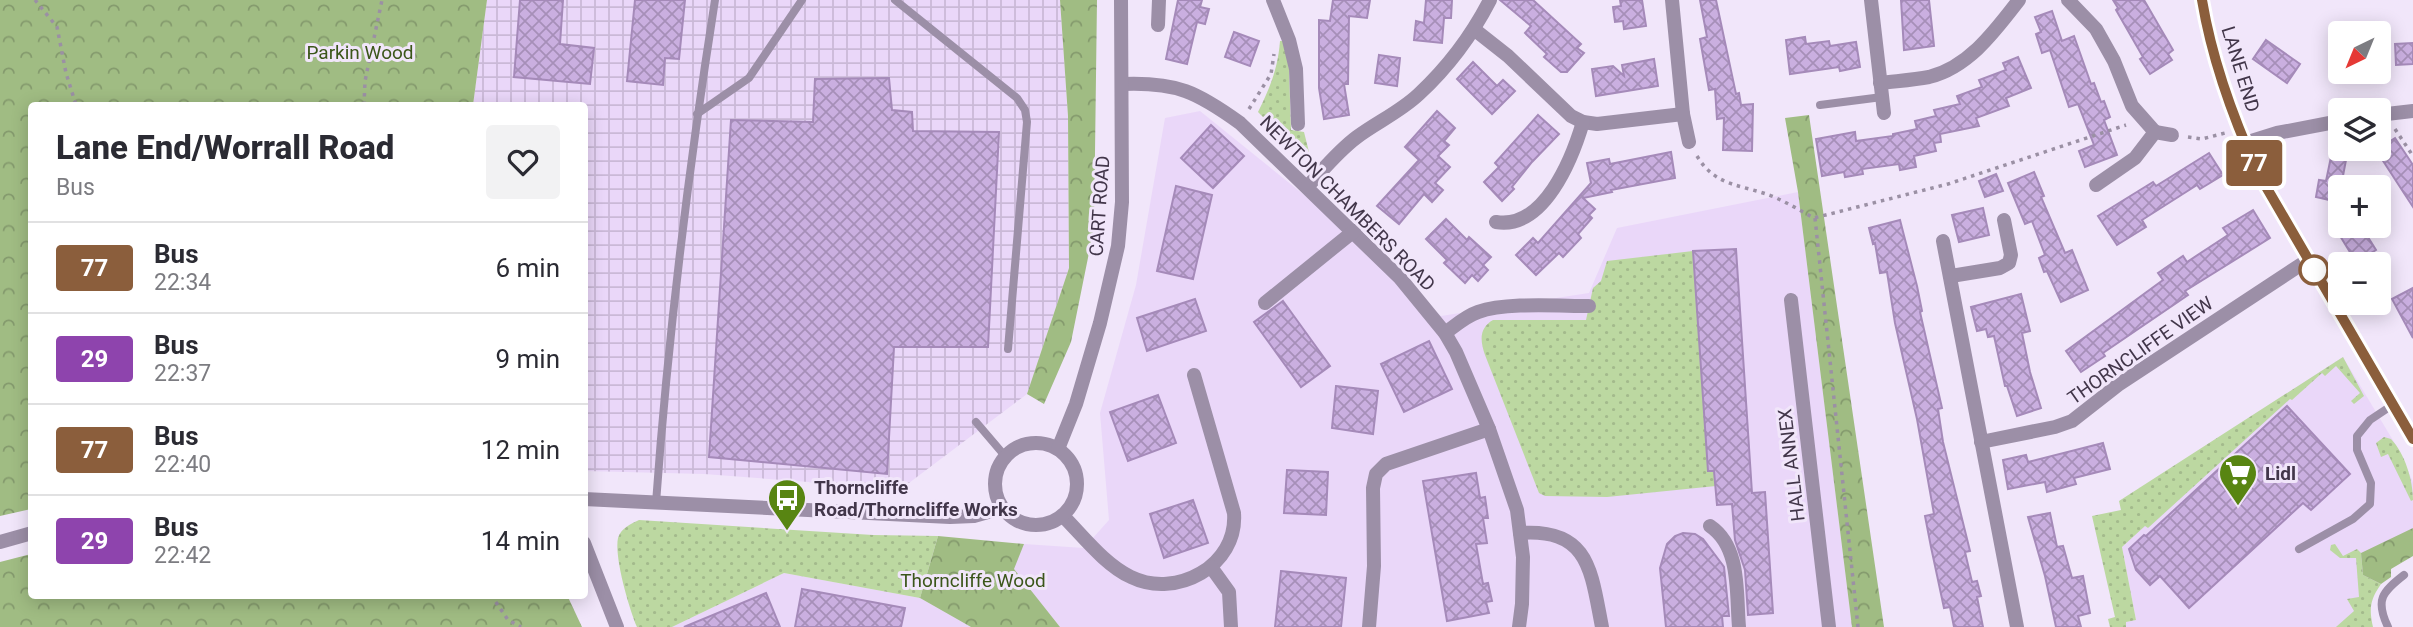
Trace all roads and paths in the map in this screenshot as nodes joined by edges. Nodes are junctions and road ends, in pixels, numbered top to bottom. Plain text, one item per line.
1 (35, 0) edge
2 (382, 0) edge
3 (715, 0) edge
4 (802, 0) edge
5 (895, 0) edge
6 (1121, 0) edge
7 (1159, 0) edge
8 (1273, 0) edge
9 (1490, 0) edge
10 (1672, 0) edge
11 (1871, 0) edge
12 (2019, 0) edge
13 (2068, 0) edge
14 (2202, 0) edge
15 (1158, 25) dead end
16 (1475, 30) junction
17 (1274, 52) dead end
18 (1123, 84) junction
19 (1881, 90) junction
20 (75, 102) edge
21 (364, 102) edge
22 (1820, 105) dead end
23 (2413, 111) edge
24 (1884, 113) dead end
25 (2391, 113) edge
26 (697, 114) junction
27 (1683, 114) junction
28 (2142, 119) junction
29 (1240, 122) junction
30 (1583, 122) junction
31 (2328, 123) edge
32 (1298, 124) dead end
33 (2391, 126) edge
34 (2155, 132) junction
35 (2172, 135) dead end
36 (2242, 136) junction
37 (2202, 139) dead end
38 (1689, 142) joint
39 (2413, 156) edge
40 (2096, 185) dead end
41 (1307, 187) junction
42 (1814, 218) junction
43 (2004, 220) dead end
44 (1496, 222) dead end
45 (1354, 231) junction
46 (1943, 241) dead end
47 (2308, 260) junction
48 (1951, 276) junction
49 (1791, 300) dead end
50 (1265, 303) dead end
51 (1589, 306) dead end
52 (1446, 333) junction
53 (1008, 349) dead end
54 (1194, 375) dead end
55 (2394, 404) junction
56 (975, 422) dead end
57 (1489, 429) junction
58 (2413, 439) edge
59 (1981, 442) junction
60 (1058, 449) junction
61 (1006, 456) junction
62 (588, 499) edge
63 (656, 503) junction
64 (1002, 508) junction
65 (1063, 516) junction
66 (1710, 526) dead end
67 (1520, 533) junction
68 (28, 534) edge
69 (0, 542) edge
70 (2299, 549) dead end
71 (588, 553) edge
72 (1211, 567) junction
73 (2404, 575) dead end
74 (494, 599) edge
75 (521, 627) edge
76 (617, 627) edge
77 (1231, 627) edge
78 (1369, 627) edge
79 (1518, 627) edge
80 (1602, 627) edge
81 (1739, 627) edge
82 (1829, 627) edge
83 (1858, 627) edge
84 (2017, 627) edge
85 (2388, 627) edge

1 - 20 path
2 - 21 path
3 - 26 lane
4 - 26 lane
5 - 53 lane
6 - 18 street, CART ROAD
7 - 15 street
8 - 32 street
9 - 16 street
10 - 27 street
11 - 19 street
12 - 19 street
13 - 28 street
14 - 36 street, LANE END
16 - 30 street
16 - 41 street
17 - 29 path
18 - 29 street, NEWTON CHAMBERS ROAD
18 - 60 street, CART ROAD
19 - 22 lane
19 - 24 street
23 - 25 street
26 - 63 lane
27 - 30 street
27 - 38 street
28 - 34 street
28 - 42 path
29 - 41 street, NEWTON CHAMBERS ROAD
30 - 44 street
31 - 36 street
33 - 39 path
34 - 35 street
34 - 40 street
36 - 37 path
36 - 47 street, LANE END
38 - 42 path
41 - 45 street, NEWTON CHAMBERS ROAD
42 - 83 path
43 - 48 street
45 - 50 street
45 - 52 street, NEWTON CHAMBERS ROAD
46 - 48 street
47 - 55 street, LANE END
47 - 59 street, THORNCLIFFE VIEW
48 - 59 street
49 - 82 street, HALL ANNEX
51 - 52 street
52 - 57 street, NEWTON CHAMBERS ROAD
54 - 72 street
55 - 58 street, LANE END
55 - 70 lane
56 - 61 lane
57 - 67 street, NEWTON CHAMBERS ROAD
57 - 78 street
59 - 84 street
60 - 61 street
60 - 65 street
61 - 64 street
62 - 63 street
63 - 64 street
64 - 65 street
65 - 72 street
66 - 81 street
67 - 79 street, NEWTON CHAMBERS ROAD
67 - 80 street
68 - 69 street
71 - 76 street
72 - 77 street
73 - 85 lane
74 - 75 path

